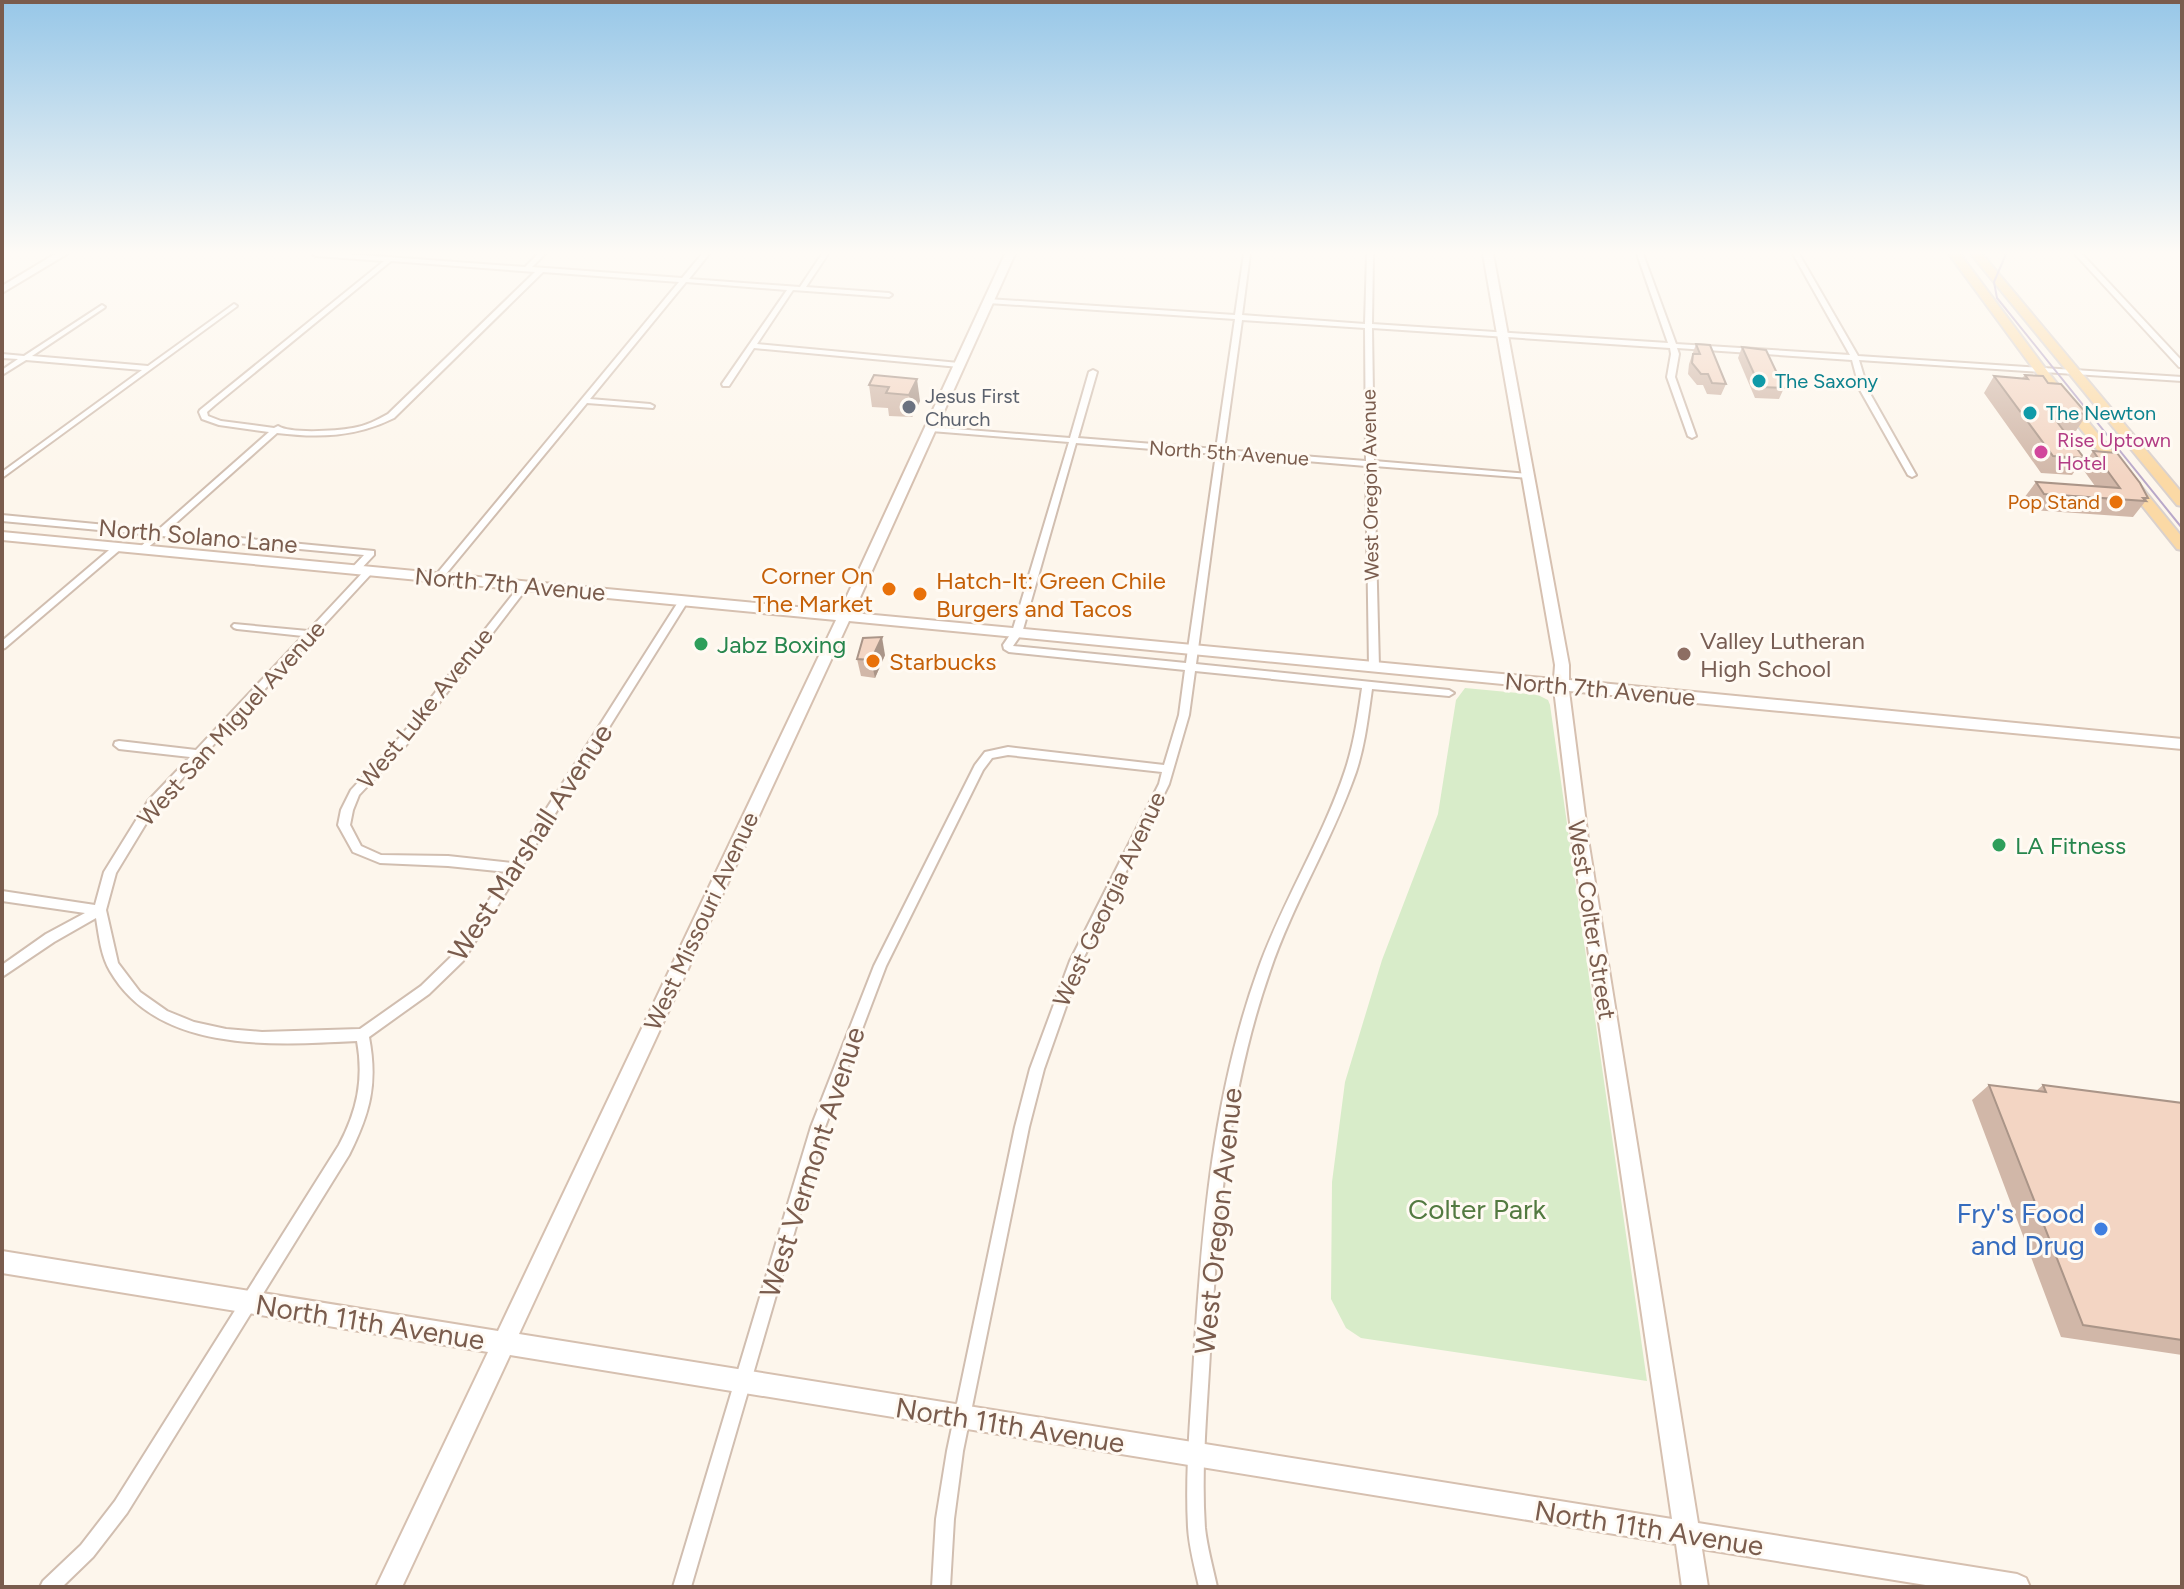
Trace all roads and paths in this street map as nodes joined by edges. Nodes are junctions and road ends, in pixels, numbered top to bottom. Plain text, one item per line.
1 (70, 328) edge
2 (204, 328) edge
3 (306, 328) edge
4 (481, 328) edge
5 (646, 328) edge
6 (763, 328) edge
7 (976, 328) edge
8 (1237, 328) edge
9 (1369, 328) edge
10 (1401, 328) edge
11 (1502, 328) edge
12 (1667, 328) edge
13 (1838, 328) edge
14 (2009, 328) edge
15 (2038, 328) edge
16 (2147, 328) edge
17 (1503, 335) junction
18 (751, 346) junction
19 (1673, 346) junction
20 (2, 356) edge
21 (26, 358) junction
22 (1856, 359) junction
23 (959, 365) junction
24 (2182, 365) edge
25 (150, 368) junction
26 (2041, 371) junction
27 (1093, 372) dead end
28 (2074, 372) junction
29 (2, 373) edge
30 (2182, 379) edge
31 (726, 384) dead end
32 (586, 401) junction
33 (650, 406) dead end
34 (278, 428) junction
35 (931, 429) junction
36 (1692, 436) dead end
37 (1074, 441) junction
38 (1219, 452) junction
39 (1370, 464) junction
40 (1912, 475) dead end
41 (2, 476) edge
42 (1528, 476) junction
43 (2182, 502) edge
44 (2, 518) edge
45 (160, 533) junction
46 (2, 536) edge
47 (2182, 546) edge
48 (118, 547) junction
49 (141, 550) junction
50 (362, 571) junction
51 (438, 578) junction
52 (524, 586) junction
53 (683, 601) junction
54 (844, 616) junction
55 (237, 626) dead end
56 (1017, 633) junction
57 (311, 634) junction
58 (2, 646) edge
59 (1194, 649) junction
60 (1374, 667) junction
61 (1191, 669) junction
62 (1367, 685) junction
63 (1561, 685) junction
64 (1449, 693) dead end
65 (2182, 744) edge
66 (119, 745) dead end
67 (199, 754) junction
68 (1169, 769) junction
69 (516, 868) junction
70 (2, 896) edge
71 (100, 910) junction
72 (2, 972) edge
73 (362, 1035) junction
74 (2, 1262) edge
75 (249, 1301) junction
76 (504, 1344) junction
77 (742, 1381) junction
78 (962, 1417) junction
79 (1197, 1455) junction
80 (1687, 1534) junction
81 (49, 1587) edge
82 (389, 1587) edge
83 (682, 1587) edge
84 (941, 1587) edge
85 (1208, 1587) edge
86 (1695, 1587) edge
87 (2017, 1587) edge

1 - 21 street
2 - 25 street
3 - 34 street
4 - 34 street
5 - 32 street
6 - 18 street
7 - 23 street, West Missouri Avenue
8 - 38 street, West Georgia Avenue
9 - 39 street, West Oregon Avenue
10 - 17 street
11 - 17 street, West Colter Street
12 - 19 street
13 - 22 street
14 - 26 main road
15 - 28 main road
16 - 24 street
17 - 19 street
17 - 42 street, West Colter Street
18 - 23 street
18 - 31 street
19 - 22 street
19 - 36 street
20 - 21 street
21 - 25 street
21 - 29 street
22 - 26 street
22 - 40 street
23 - 35 street, West Missouri Avenue
25 - 41 street
26 - 28 street
26 - 47 main road
27 - 37 street
28 - 30 street
28 - 43 main road
32 - 33 street
32 - 51 street
34 - 45 street
35 - 37 street, North 5th Avenue
35 - 54 street, West Missouri Avenue
37 - 38 street, North 5th Avenue
37 - 56 street
38 - 39 street, North 5th Avenue
38 - 59 street, West Georgia Avenue
39 - 42 street, North 5th Avenue
39 - 60 street, West Oregon Avenue
42 - 63 street, West Colter Street
44 - 45 street, North Solano Lane
45 - 49 street
45 - 50 street, North Solano Lane
46 - 48 street, North 7th Avenue
48 - 49 street, North 7th Avenue
48 - 58 street
49 - 50 street, North 7th Avenue
50 - 51 street, North 7th Avenue
50 - 57 street, West San Miguel Avenue
51 - 52 street, North 7th Avenue
52 - 53 street, North 7th Avenue
52 - 69 street, West Luke Avenue
53 - 54 street, North 7th Avenue
53 - 69 street, West Marshall Avenue
54 - 56 street, North 7th Avenue
54 - 76 street, West Missouri Avenue
55 - 57 street
56 - 59 street, North 7th Avenue
56 - 61 street
57 - 67 street, West San Miguel Avenue
59 - 60 street, North 7th Avenue
59 - 61 street, West Georgia Avenue
60 - 63 street, North 7th Avenue
61 - 62 street
61 - 68 street, West Georgia Avenue
62 - 64 street
62 - 79 street, West Oregon Avenue
63 - 65 street, North 7th Avenue
63 - 80 street, West Colter Street
66 - 67 street
67 - 71 street, West San Miguel Avenue
68 - 77 street, West Vermont Avenue
68 - 78 street, West Georgia Avenue
69 - 73 street, West Marshall Avenue
70 - 71 street
71 - 72 street
71 - 73 street
73 - 75 street
74 - 75 street, North 11th Avenue
75 - 76 street, North 11th Avenue
75 - 81 street
76 - 77 street, North 11th Avenue
76 - 82 street, West Missouri Avenue
77 - 78 street, North 11th Avenue
77 - 83 street, West Vermont Avenue
78 - 79 street, North 11th Avenue
78 - 84 street, West Georgia Avenue
79 - 80 street, North 11th Avenue
79 - 85 street, West Oregon Avenue
80 - 86 street, West Colter Street
80 - 87 street, North 11th Avenue

